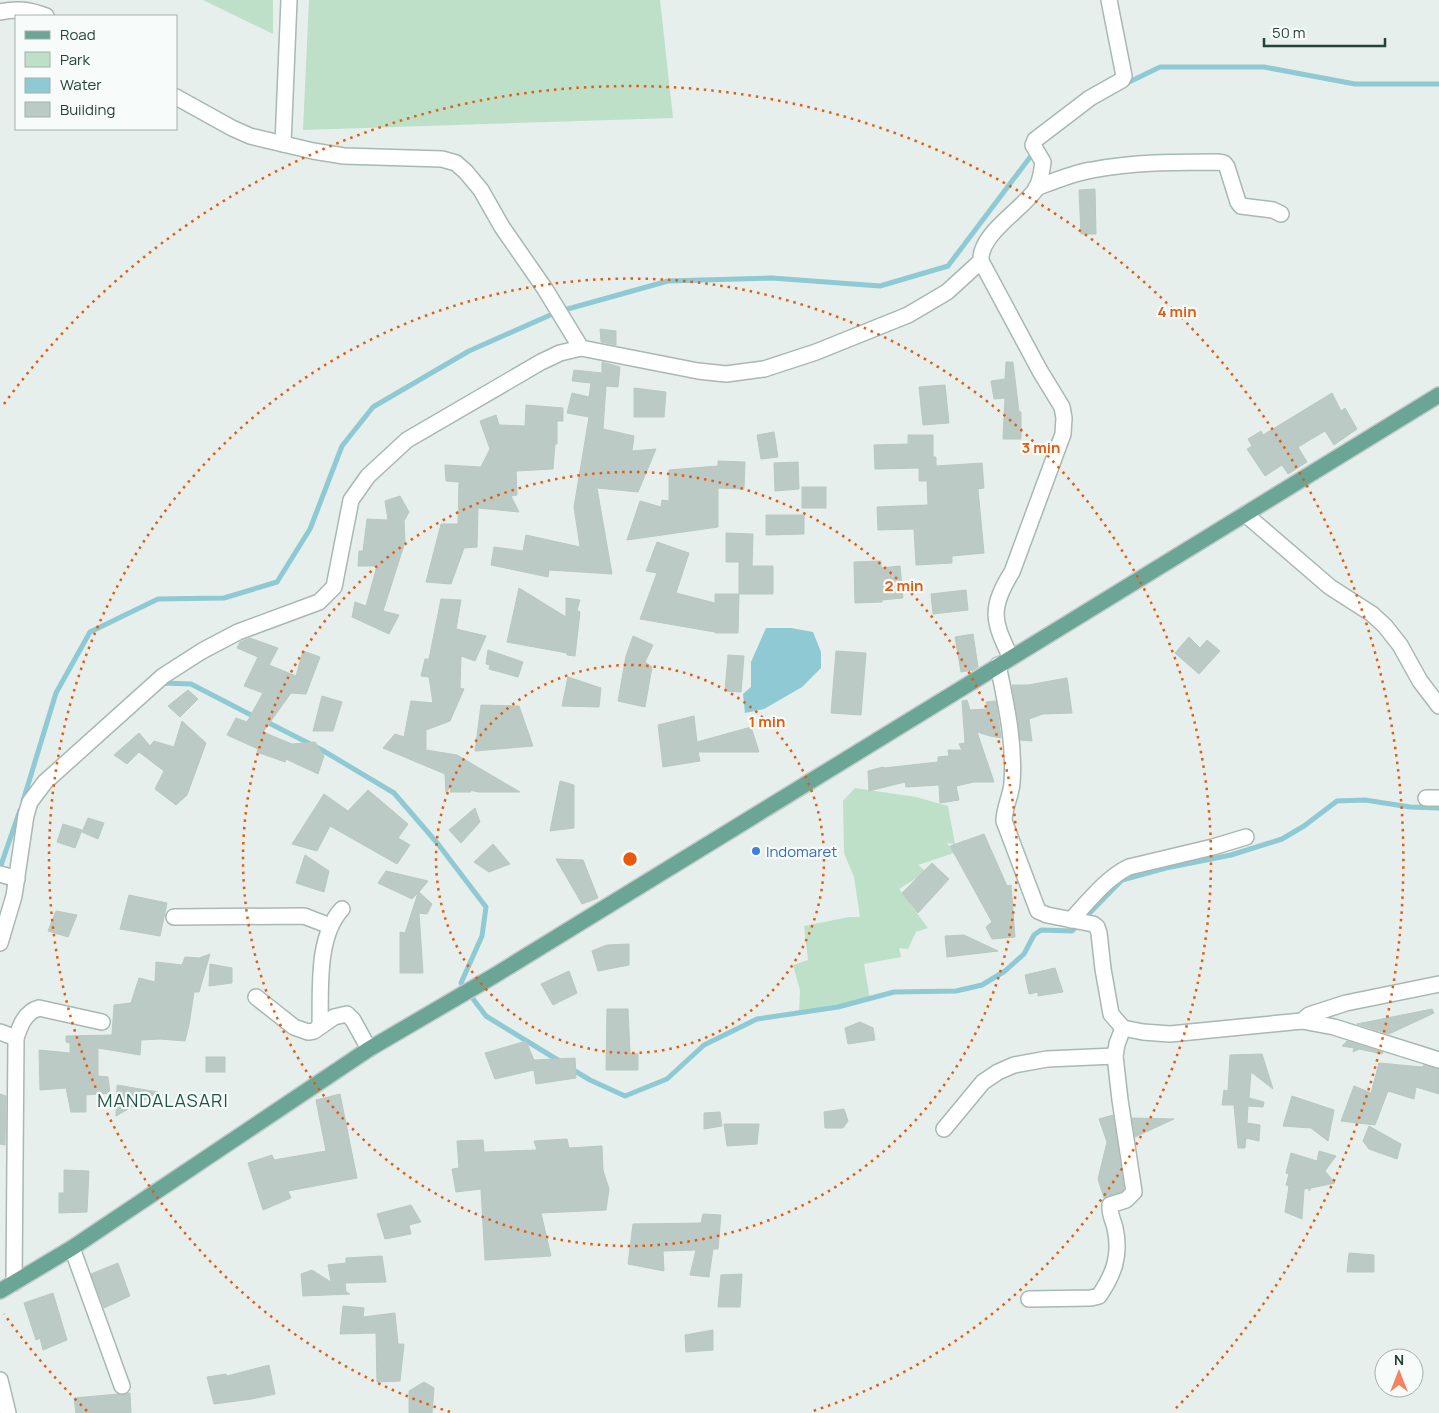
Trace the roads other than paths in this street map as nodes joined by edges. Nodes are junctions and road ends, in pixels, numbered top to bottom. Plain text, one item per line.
1 (288, 0) edge
2 (1109, 0) edge
3 (0, 12) edge
4 (44, 15) edge
5 (178, 98) edge
6 (283, 144) junction
7 (1036, 188) junction
8 (1281, 214) dead end
9 (980, 262) junction
10 (581, 348) junction
11 (1439, 395) edge
12 (1245, 514) junction
13 (1005, 661) junction
14 (1439, 706) edge
15 (1246, 837) dead end
16 (8, 876) edge
17 (342, 909) dead end
18 (174, 917) dead end
19 (1074, 920) junction
20 (330, 926) junction
21 (0, 943) edge
22 (1439, 984) edge
23 (256, 996) dead end
24 (1302, 1021) junction
25 (102, 1022) dead end
26 (320, 1026) junction
27 (1123, 1028) junction
28 (0, 1032) edge
29 (16, 1038) junction
30 (369, 1050) junction
31 (1116, 1056) junction
32 (1439, 1060) edge
33 (944, 1129) dead end
34 (72, 1248) junction
35 (14, 1283) junction
36 (0, 1291) edge
37 (1029, 1299) dead end
38 (0, 1380) edge
39 (122, 1386) dead end
40 (8, 1413) edge

1 - 6 street
2 - 7 street
3 - 4 street
5 - 6 street
6 - 10 street
7 - 8 street
7 - 9 street
9 - 10 street
9 - 13 street
10 - 16 street
11 - 12 main road
12 - 13 main road
12 - 14 street
13 - 19 street
13 - 30 main road
15 - 19 street
16 - 21 street
17 - 20 street
18 - 20 street
19 - 27 street
20 - 26 street
22 - 24 street
23 - 26 street
24 - 27 street
24 - 32 street
25 - 29 street
26 - 30 street
27 - 31 street
28 - 29 street
29 - 35 street
30 - 34 main road
31 - 33 street
31 - 37 street
34 - 35 main road
34 - 39 street
35 - 36 main road
38 - 40 street

